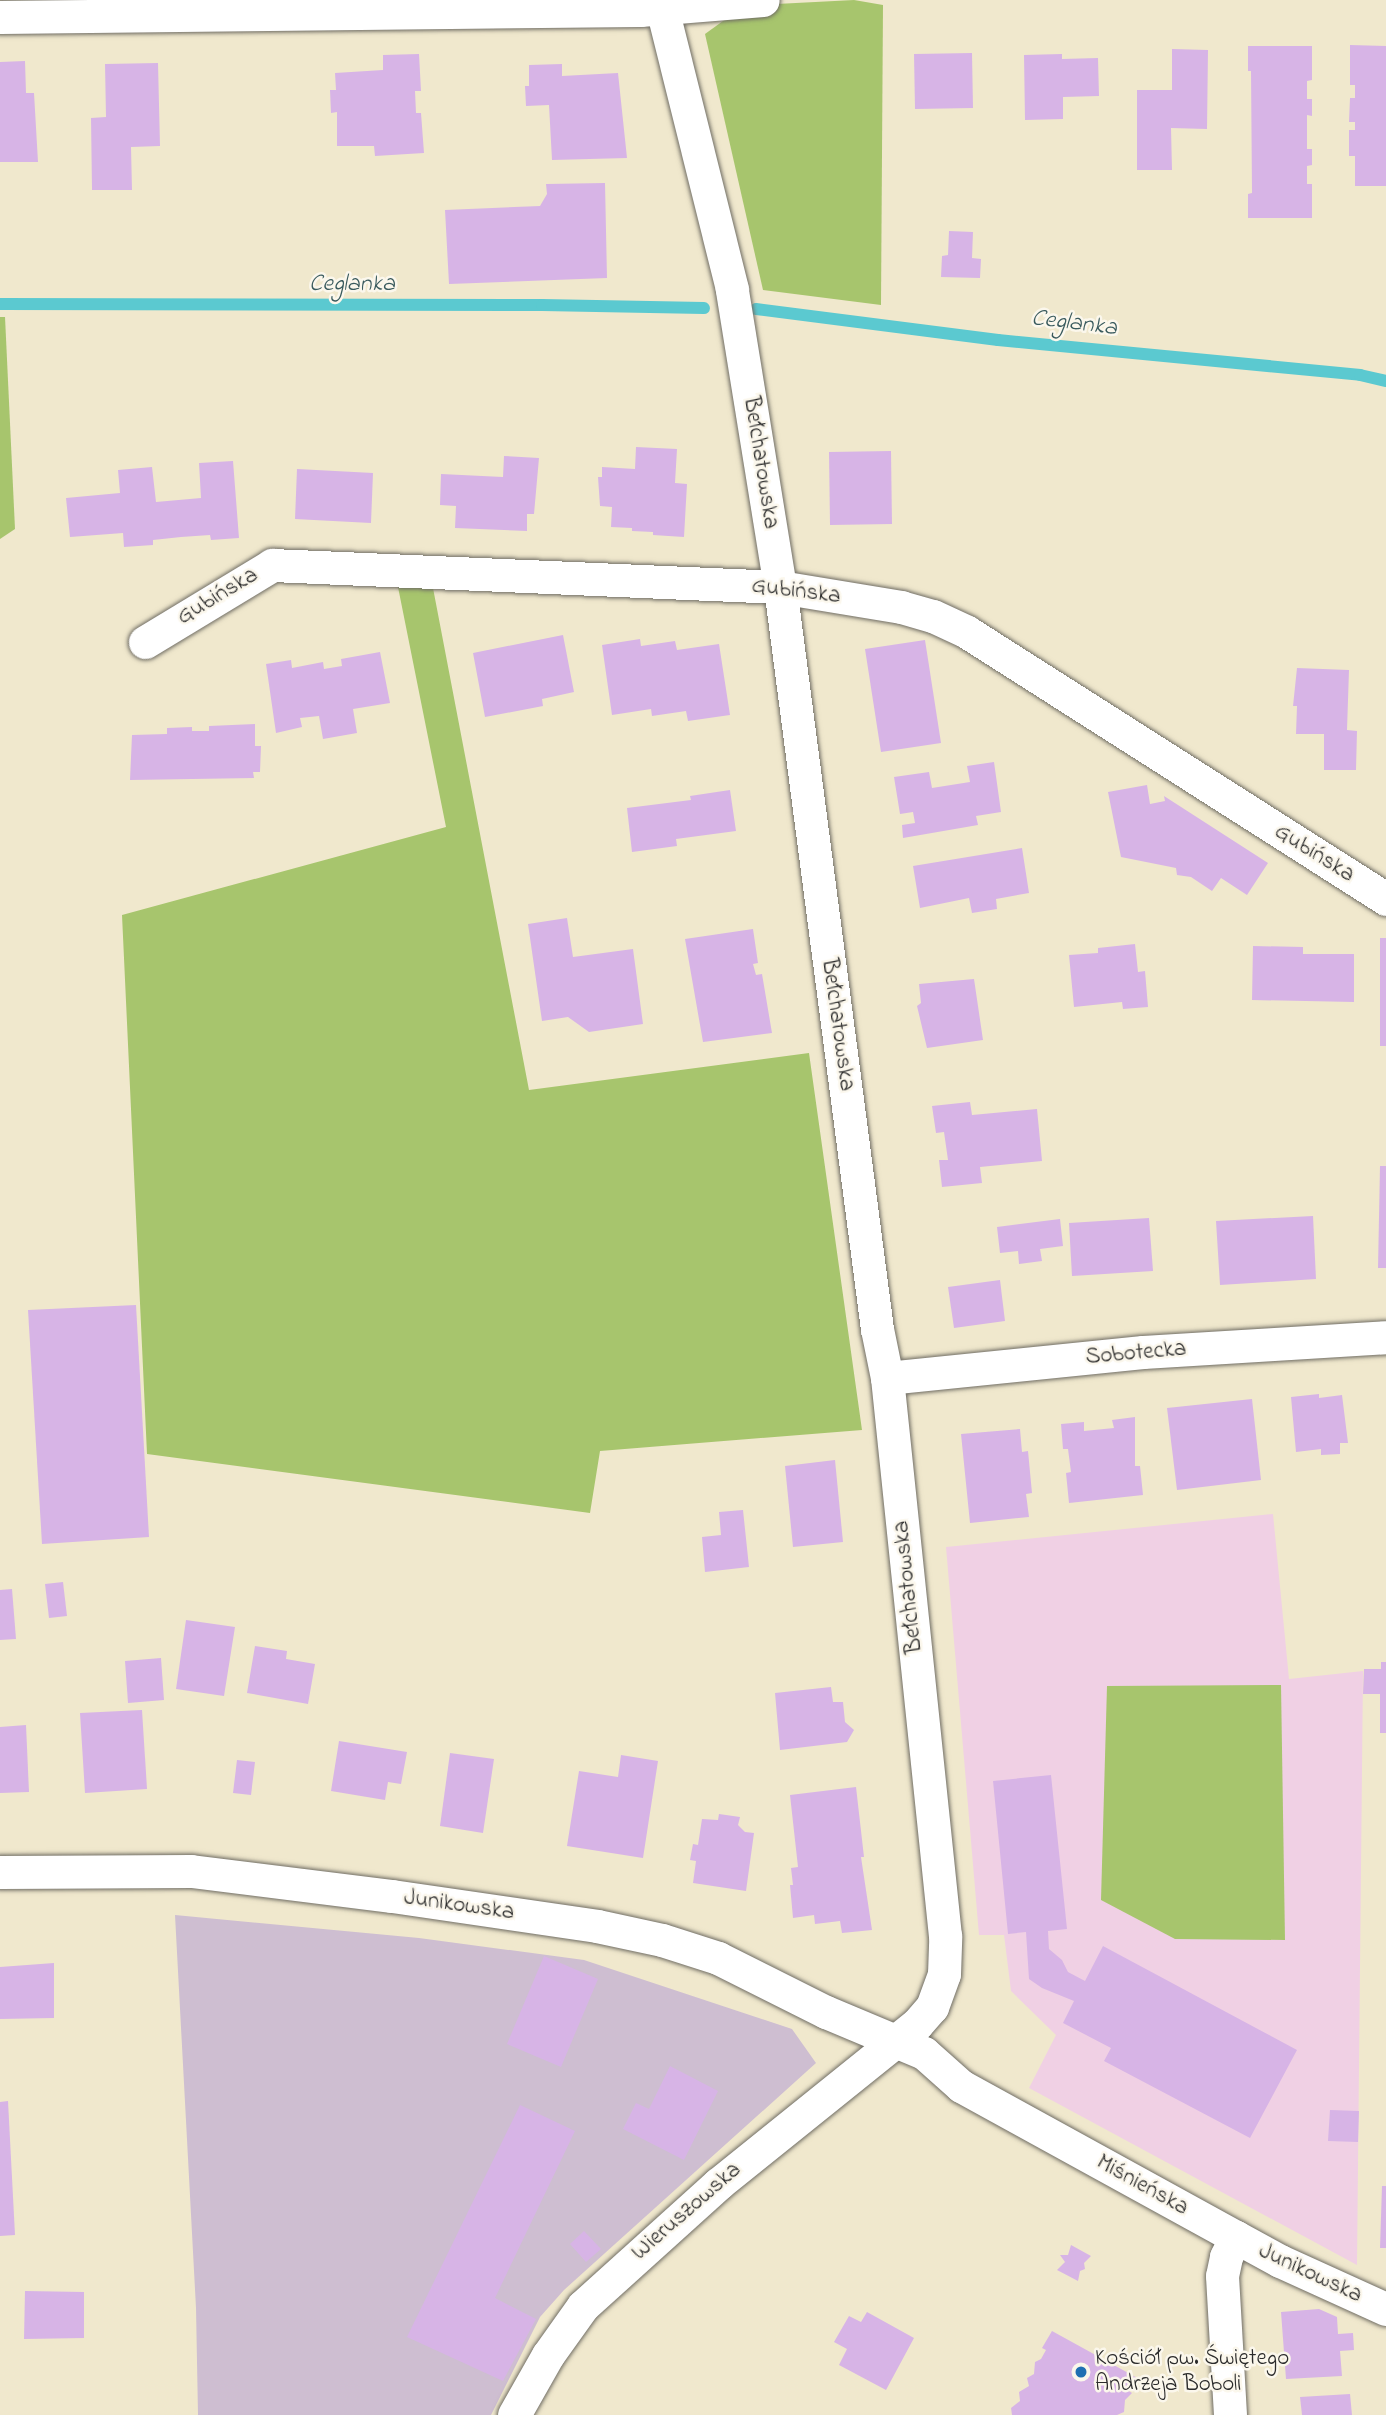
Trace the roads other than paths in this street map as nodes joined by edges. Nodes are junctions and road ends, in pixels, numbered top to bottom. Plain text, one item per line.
1 (763, 0) edge
2 (660, 5) edge
3 (171, 7) edge
4 (0, 17) edge
5 (780, 587) junction
6 (145, 642) dead end
7 (1386, 900) edge
8 (1386, 1337) edge
9 (887, 1378) junction
10 (0, 1872) edge
11 (896, 2042) junction
12 (1236, 2237) junction
13 (1386, 2309) edge
14 (514, 2415) edge
15 (1230, 2415) edge

1 - 2 street
2 - 3 street
2 - 5 street, Bełchatowska
3 - 4 street
5 - 6 street, Gubińska
5 - 7 street, Gubińska
5 - 9 street, Bełchatowska
8 - 9 street, Sobotecka
9 - 11 street, Bełchatowska
10 - 11 street, Junikowska
11 - 12 street, Miśnieńska
11 - 14 street, Wieruszowska
12 - 13 street, Junikowska
12 - 15 street

